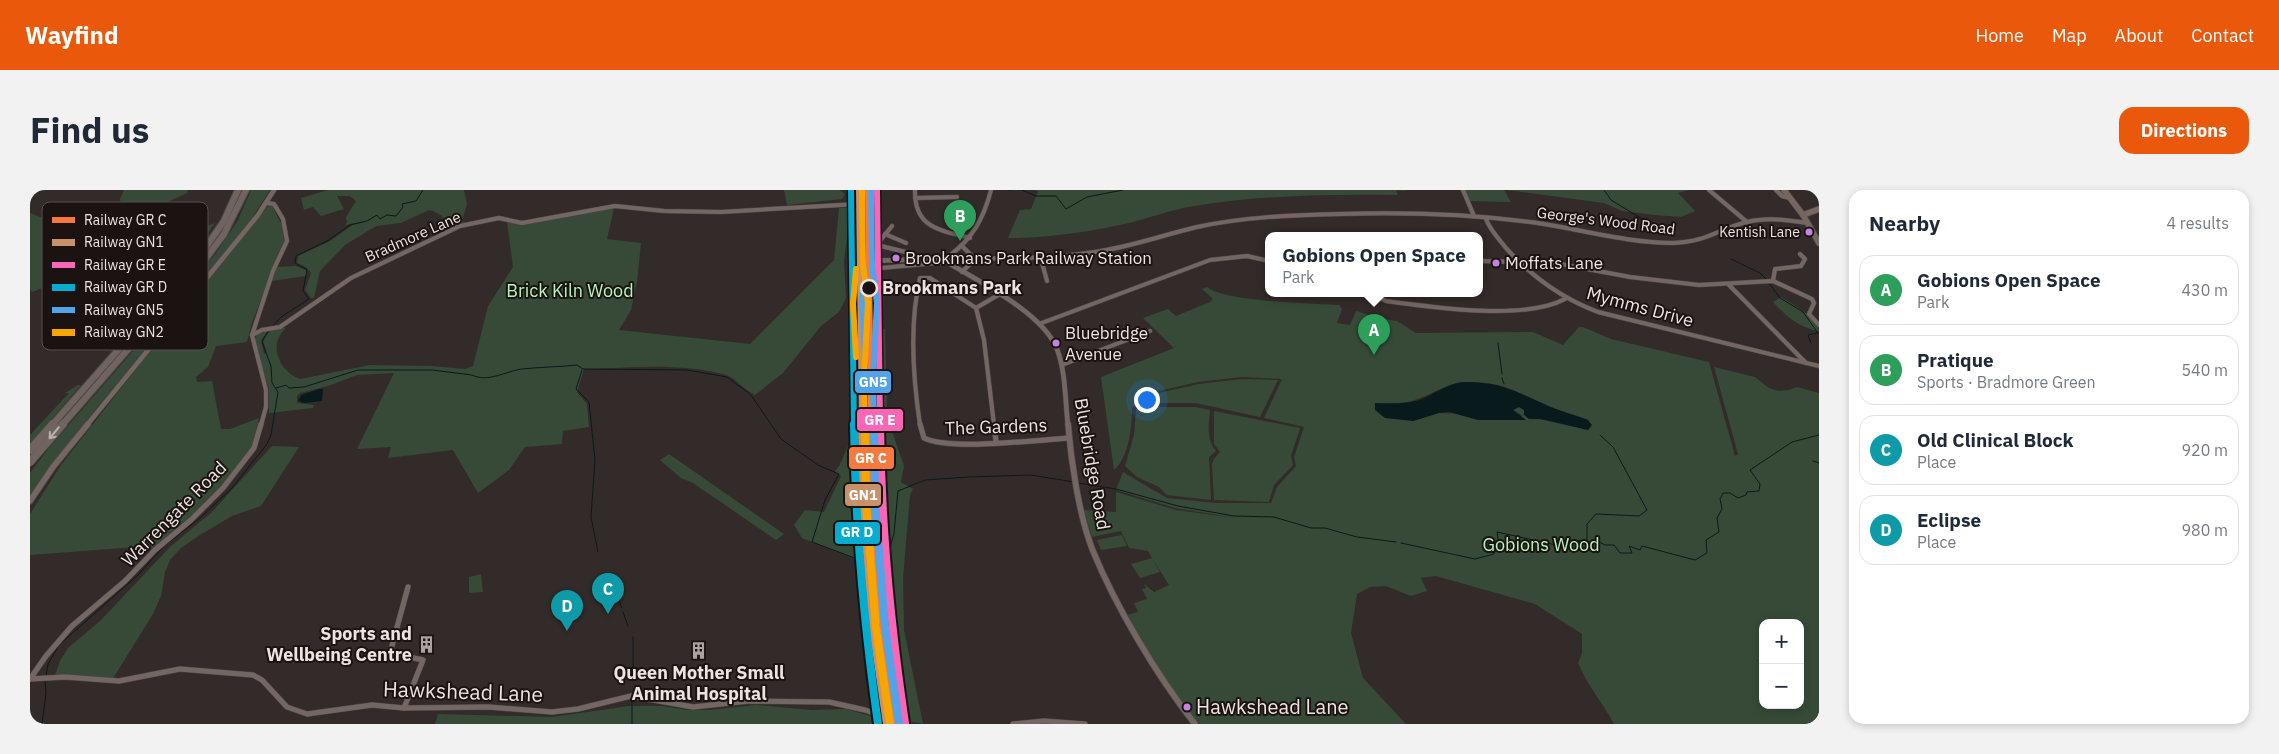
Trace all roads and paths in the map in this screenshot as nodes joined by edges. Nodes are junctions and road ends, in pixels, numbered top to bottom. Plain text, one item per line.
1 (238, 190) edge
2 (246, 190) edge
3 (274, 190) edge
4 (849, 190) edge
5 (915, 190) edge
6 (991, 190) edge
7 (1464, 190) edge
8 (1709, 190) edge
9 (1776, 190) edge
10 (1784, 190) edge
11 (957, 197) dead end
12 (915, 198) junction
13 (1791, 198) junction
14 (267, 203) junction
15 (858, 204) junction
16 (1819, 209) edge
17 (1803, 215) junction
18 (1474, 216) junction
19 (1486, 219) junction
20 (1747, 222) junction
21 (1808, 223) junction
22 (892, 226) dead end
23 (885, 234) junction
24 (970, 238) junction
25 (906, 243) dead end
26 (1819, 243) edge
27 (208, 244) edge
28 (962, 246) junction
29 (1800, 254) dead end
30 (1228, 256) junction
31 (208, 257) edge
32 (917, 259) junction
33 (974, 259) junction
34 (1041, 259) junction
35 (1265, 260) edge
36 (925, 261) junction
37 (947, 261) junction
38 (1483, 262) edge
39 (1231, 263) dead end
40 (1520, 263) junction
41 (881, 268) dead end
42 (962, 272) junction
43 (208, 276) edge
44 (1047, 281) dead end
45 (1773, 281) junction
46 (1729, 285) junction
47 (1000, 294) junction
48 (1381, 297) edge
49 (1565, 299) junction
50 (976, 308) junction
51 (1039, 324) junction
52 (1819, 326) edge
53 (253, 328) junction
54 (260, 331) junction
55 (1150, 331) dead end
56 (252, 335) junction
57 (118, 350) edge
58 (127, 350) edge
59 (148, 350) edge
60 (1806, 363) junction
61 (1062, 365) junction
62 (1819, 366) edge
63 (1070, 438) junction
64 (996, 442) junction
65 (30, 450) edge
66 (30, 462) edge
67 (30, 500) edge
68 (408, 587) dead end
69 (30, 679) edge
70 (404, 708) junction
71 (1188, 721) edge
72 (904, 724) edge
73 (1013, 724) edge
74 (1085, 724) edge
75 (1194, 724) edge

1 - 27 highway
2 -> 31 highway
3 - 14 street
4 - 15 street
5 - 12 street
6 - 24 street
7 - 18 street
8 - 20 street
9 - 13 street
10 - 13 main road
11 - 12 street
12 - 24 street
13 - 17 main road
14 - 43 street
14 - 53 street, Warrengate Road
15 - 32 street
15 - 54 street, Bradmore Lane
16 - 17 main road
17 - 21 main road
18 - 19 street, George's Wood Road
18 - 34 street, George's Wood Road
19 - 20 street, George's Wood Road
19 - 40 street, Mymms Drive
20 - 21 street, George's Wood Road
21 - 26 main road
22 - 23 street
23 - 25 street
23 - 32 street
24 - 28 street
28 - 33 street
28 - 37 street
29 - 45 street
30 - 35 street
30 - 39 street
30 - 51 street
32 - 36 street
33 - 34 street, George's Wood Road
33 - 37 street, George's Wood Road
33 - 42 street
34 - 44 street
36 - 37 street
36 - 41 street
37 - 42 street, Bluebridge Road
38 - 40 street
40 - 46 street
40 - 49 street, Mymms Drive
42 - 47 street, Bluebridge Road
45 - 46 street
45 - 52 street
46 - 60 street
47 - 50 street
47 - 51 street, Bluebridge Road
48 - 49 street
49 - 60 street, Mymms Drive
50 - 64 street
50 - 64 street, The Gardens
51 - 61 street, Bluebridge Road
53 - 54 street
53 - 56 street, Warrengate Road
54 - 56 street, Bradmore Lane
55 - 61 street
56 - 69 street, Warrengate Road
57 - 65 highway
58 -> 66 highway
59 - 67 street
60 - 62 street, Mymms Drive
61 - 63 street, Bluebridge Road
63 - 64 street, The Gardens
63 - 71 street, Bluebridge Road
68 - 70 street
69 - 70 street, Hawkshead Lane
70 - 72 street, Hawkshead Lane
71 - 75 street, Bluebridge Road
73 - 74 street

